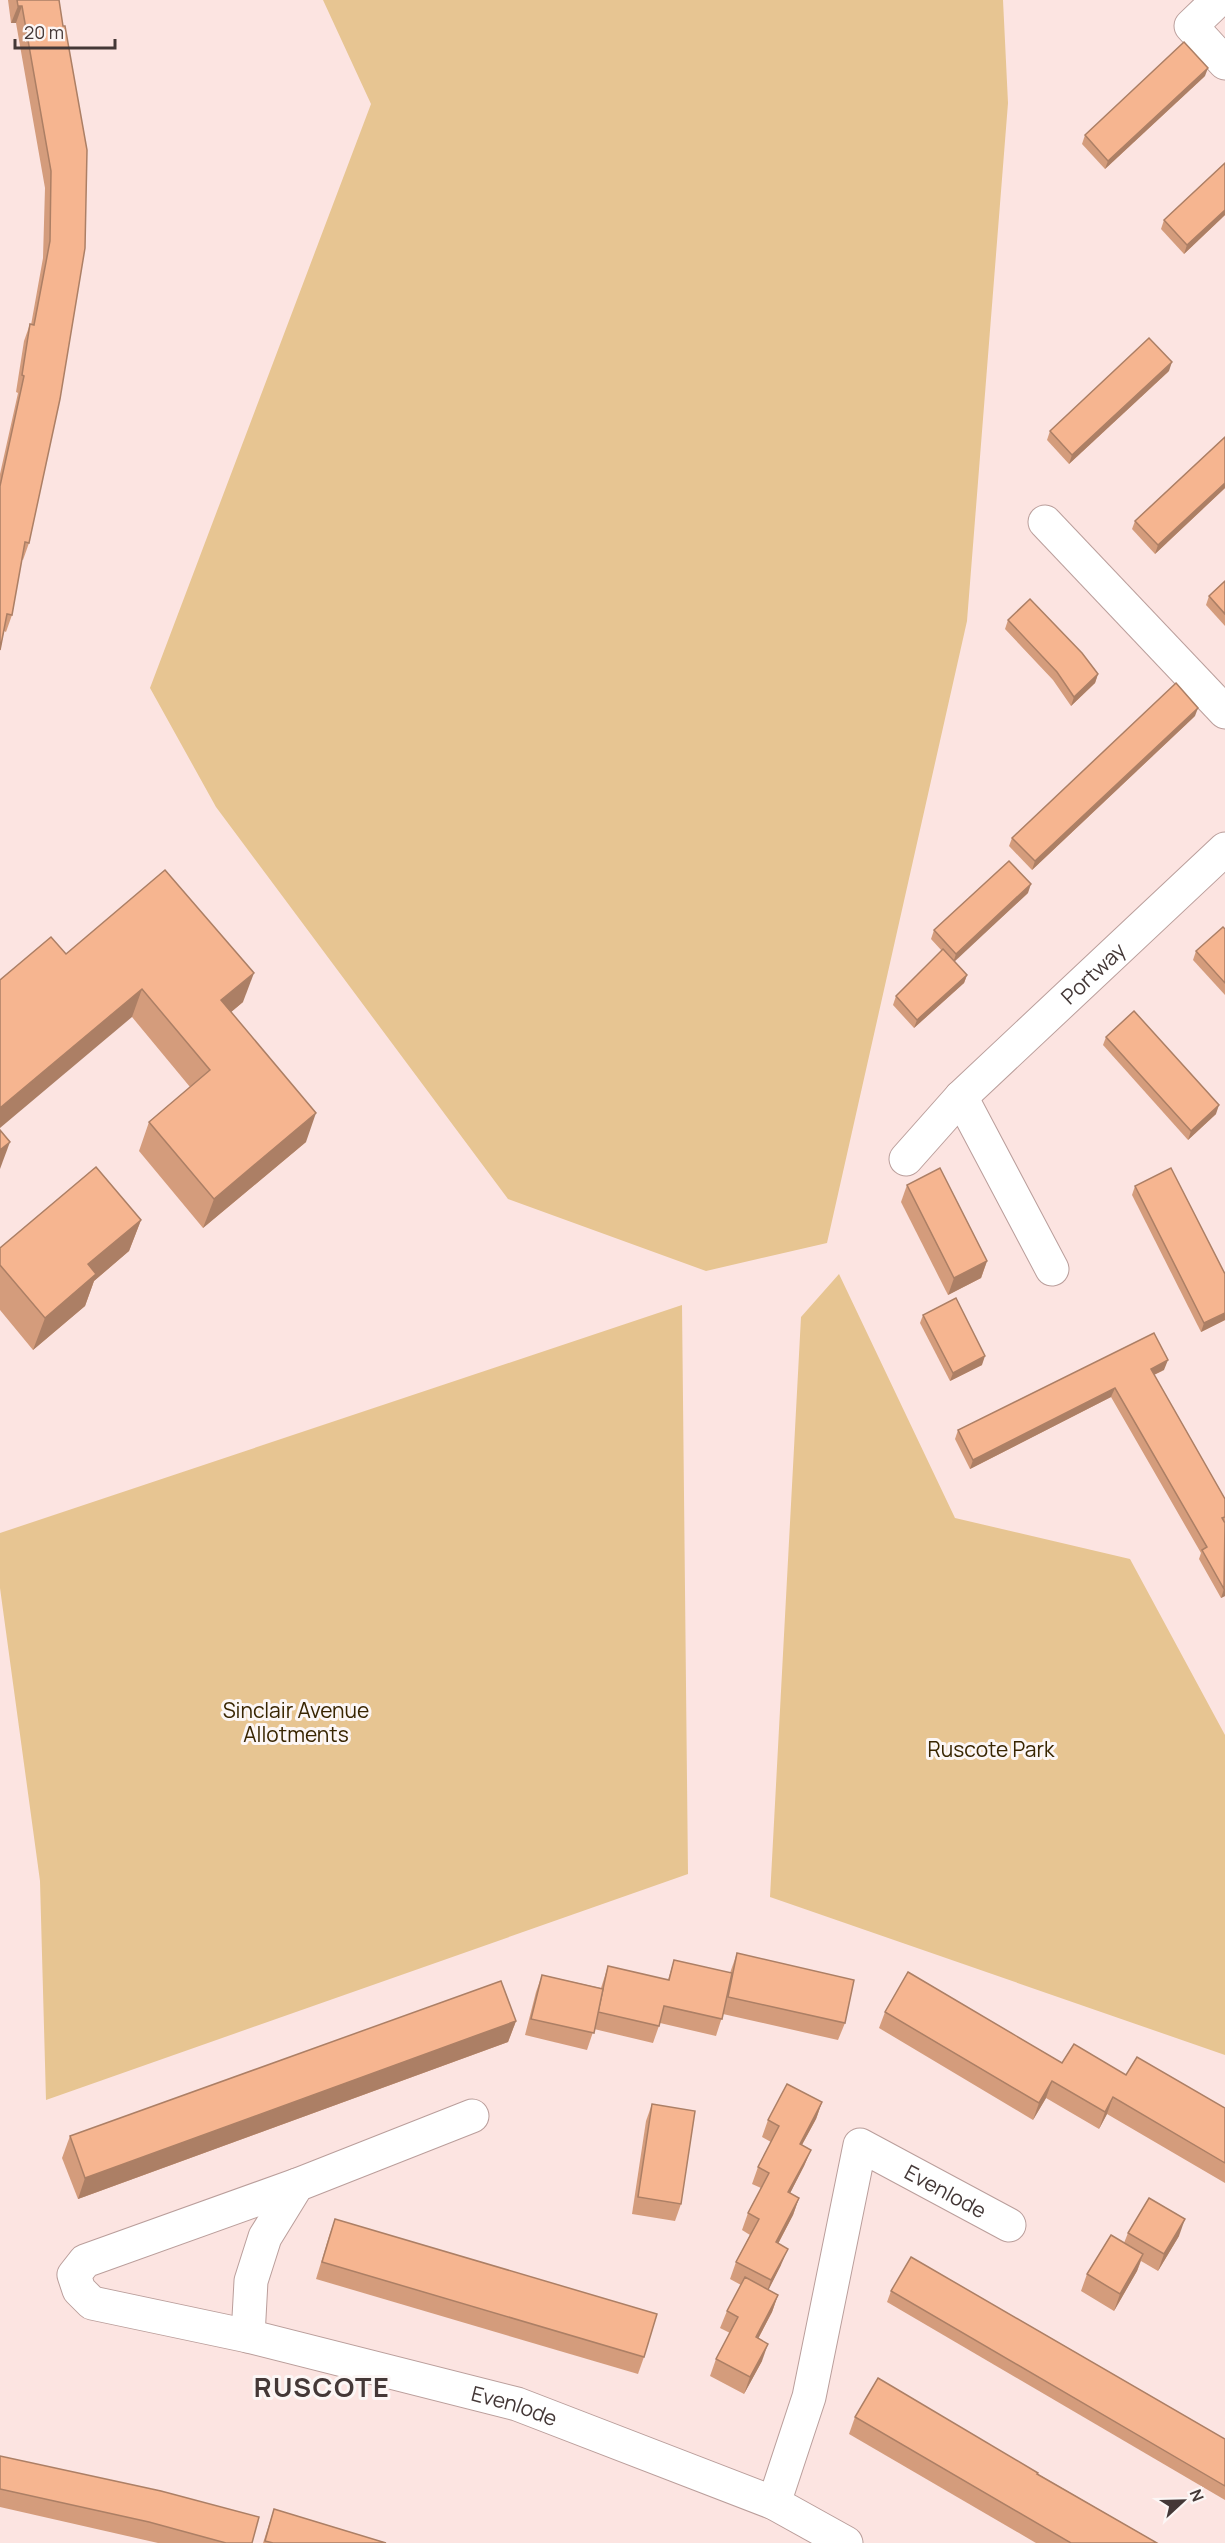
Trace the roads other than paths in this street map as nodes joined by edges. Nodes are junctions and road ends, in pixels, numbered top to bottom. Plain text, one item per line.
1 (1218, 0) edge
2 (1225, 63) edge
3 (1045, 522) dead end
4 (1225, 712) edge
5 (1225, 849) edge
6 (961, 1097) junction
7 (906, 1159) dead end
8 (1052, 1269) dead end
9 (472, 2116) dead end
10 (297, 2185) junction
11 (1009, 2225) dead end
12 (248, 2336) junction
13 (774, 2503) junction
14 (846, 2543) edge

1 - 2 street
3 - 4 street
5 - 6 street, Portway
6 - 7 street, Portway
6 - 8 street
9 - 10 street, Evenlode
10 - 12 street
10 - 12 street, Evenlode
11 - 13 street, Evenlode
12 - 13 street, Evenlode
13 - 14 street, Evenlode

